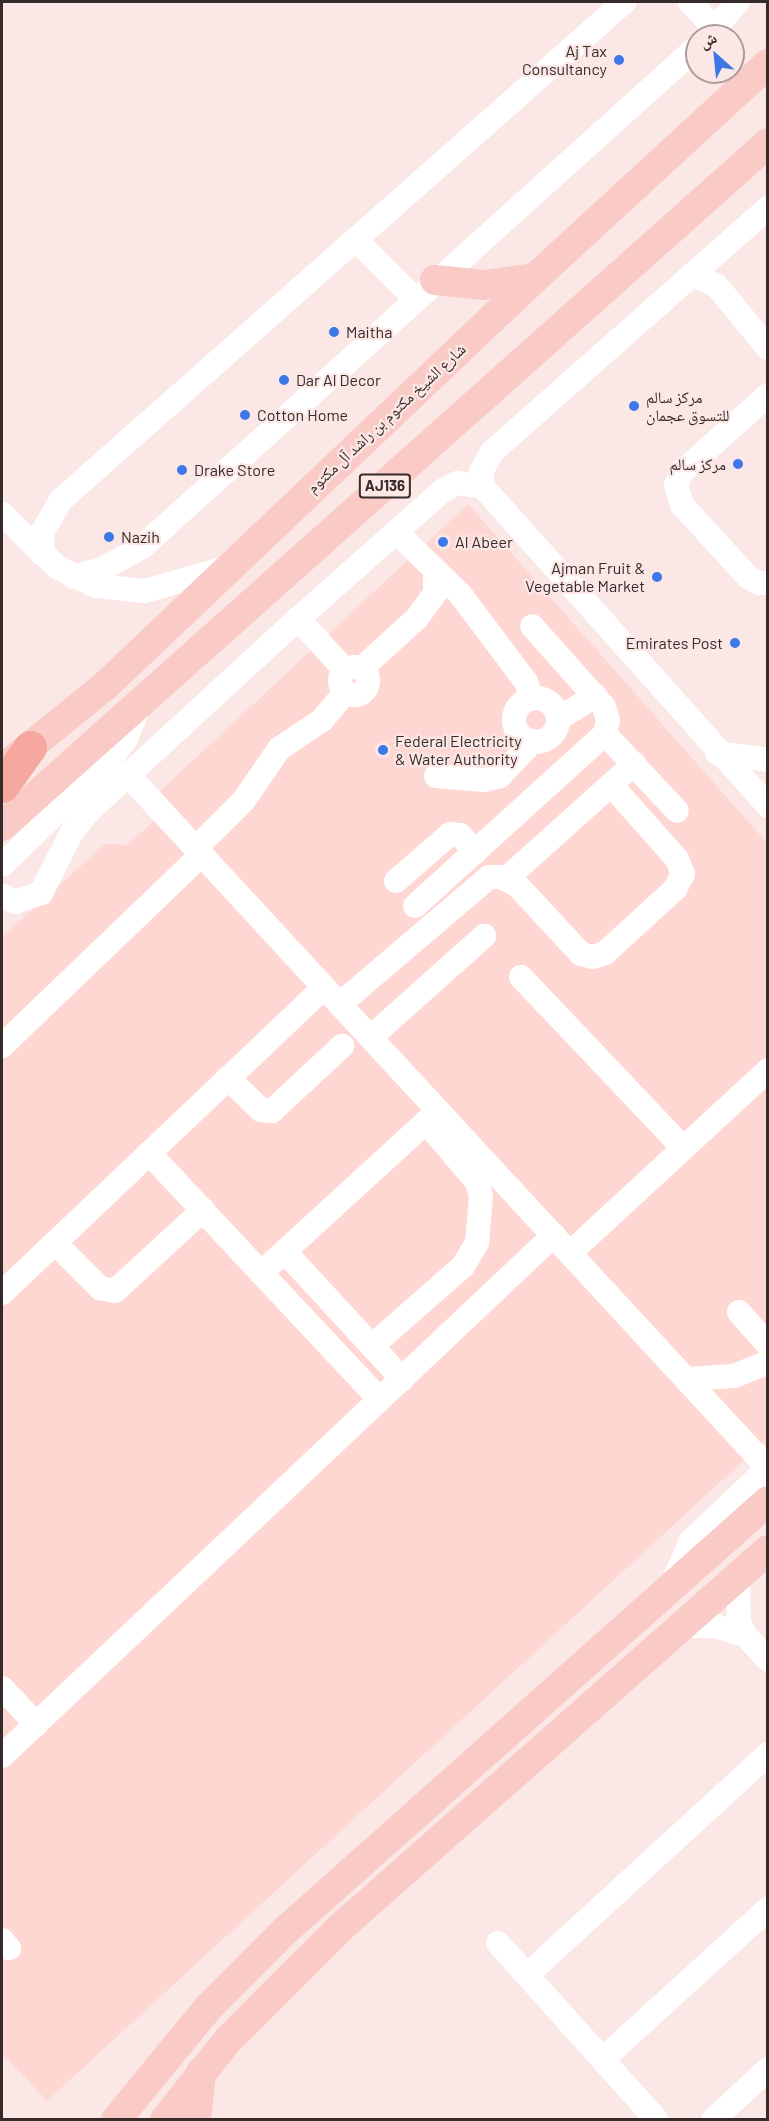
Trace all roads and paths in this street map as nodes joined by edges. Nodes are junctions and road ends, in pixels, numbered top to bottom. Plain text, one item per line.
1 (624, 2) edge
2 (690, 2) edge
3 (738, 2) edge
4 (706, 24) edge
5 (720, 24) edge
6 (685, 58) edge
7 (768, 64) edge
8 (768, 143) edge
9 (768, 208) edge
10 (356, 240) junction
11 (692, 275) junction
12 (536, 278) junction
13 (425, 289) junction
14 (768, 348) edge
15 (768, 395) edge
16 (483, 487) junction
17 (2, 514) edge
18 (396, 532) junction
19 (42, 555) junction
20 (228, 567) junction
21 (435, 572) junction
22 (73, 577) junction
23 (768, 583) edge
24 (470, 608) junction
25 (417, 618) junction
26 (298, 619) junction
27 (532, 626) dead end
28 (350, 677) junction
29 (595, 696) junction
30 (532, 699) junction
31 (140, 705) junction
32 (558, 720) junction
33 (606, 734) junction
34 (533, 741) junction
35 (30, 747) junction
36 (717, 753) junction
37 (768, 760) edge
38 (634, 764) junction
39 (2, 769) edge
40 (128, 775) junction
41 (436, 776) dead end
42 (611, 785) junction
43 (2, 786) edge
44 (763, 791) edge
45 (678, 811) dead end
46 (2, 826) edge
47 (199, 851) junction
48 (476, 852) junction
49 (2, 865) edge
50 (507, 878) junction
51 (396, 881) dead end
52 (2, 895) edge
53 (415, 906) dead end
54 (484, 936) dead end
55 (521, 976) dead end
56 (332, 995) junction
57 (371, 1037) junction
58 (2, 1046) edge
59 (342, 1046) dead end
60 (768, 1070) edge
61 (228, 1078) junction
62 (433, 1116) junction
63 (683, 1148) junction
64 (149, 1153) junction
65 (203, 1210) junction
66 (55, 1243) junction
67 (562, 1244) junction
68 (285, 1252) junction
69 (261, 1273) junction
70 (2, 1293) edge
71 (739, 1312) dead end
72 (768, 1345) edge
73 (372, 1346) junction
74 (768, 1362) edge
75 (402, 1379) junction
76 (687, 1379) junction
77 (380, 1400) junction
78 (768, 1468) edge
79 (768, 1501) edge
80 (768, 1521) edge
81 (768, 1549) edge
82 (738, 1578) junction
83 (670, 1589) junction
84 (684, 1626) junction
85 (745, 1635) junction
86 (768, 1660) edge
87 (2, 1688) edge
88 (36, 1724) junction
89 (768, 1754) edge
90 (2, 1756) edge
91 (768, 1909) edge
92 (498, 1943) dead end
93 (527, 1975) junction
94 (604, 2058) junction
95 (768, 2068) edge
96 (201, 2072) junction
97 (116, 2120) edge
98 (165, 2120) edge
99 (196, 2120) edge
100 (657, 2120) edge
101 (713, 2120) edge

1 - 10 street
2 - 4 street
3 - 5 street
6 - 13 street
7 - 12 main road, شارع الشيخ مكتوم بن راشد آل مكتوم / AJ136
8 - 31 main road, AJ136
9 - 11 street
10 - 13 street
10 - 19 street
11 - 14 street
11 - 16 street
12 - 13 main road
12 - 20 main road, شارع الشيخ مكتوم بن راشد آل مكتوم / AJ136
13 - 22 street
15 - 23 street
16 - 18 street
16 - 36 street
17 - 19 street
18 - 21 street
18 - 26 street
19 - 22 street
20 - 22 street
20 - 35 main road, شارع الشيخ مكتوم بن راشد آل مكتوم / AJ136
21 - 24 street
21 - 25 street
24 - 25 street
24 - 30 street
25 - 28 street
26 - 28 street
26 - 40 street
27 - 29 street
28 - 47 street
29 - 32 street
29 - 33 street
30 - 32 street
30 - 34 street
31 - 46 main road, AJ136
31 - 49 street
32 - 34 street
33 - 38 street
33 - 48 street
34 - 41 street
35 - 39 main road, شارع الشيخ مكتوم بن راشد آل مكتوم / AJ136
35 - 43 highway
36 - 37 street
36 - 44 street
38 - 42 street
38 - 45 street
40 - 47 street
40 - 52 street
42 - 50 street
42 - 50 street
47 - 56 street
47 - 58 street
48 - 51 street
48 - 53 street
50 - 56 street
54 - 57 street
55 - 63 street
56 - 57 street
56 - 61 street
57 - 62 street
59 - 61 street
60 - 63 street
61 - 64 street
62 - 67 street
62 - 68 street
62 - 73 street
63 - 67 street
64 - 65 street
64 - 66 street
65 - 66 street
65 - 69 street
66 - 70 street
67 - 75 street
67 - 76 street
68 - 69 street
68 - 73 street
69 - 77 street
71 - 72 street
73 - 75 street
74 - 76 street
75 - 77 street
76 - 78 street
77 - 88 street
78 - 83 street
79 - 83 main road
80 - 81 main road
81 - 82 main road
82 - 84 main road
82 - 85 street
83 - 97 main road
84 - 85 street
84 - 96 main road
85 - 86 street
87 - 88 street
88 - 90 street
89 - 93 street
91 - 94 street
92 - 93 street
93 - 94 street
94 - 100 street
95 - 101 street
96 - 98 main road
96 - 99 main road

